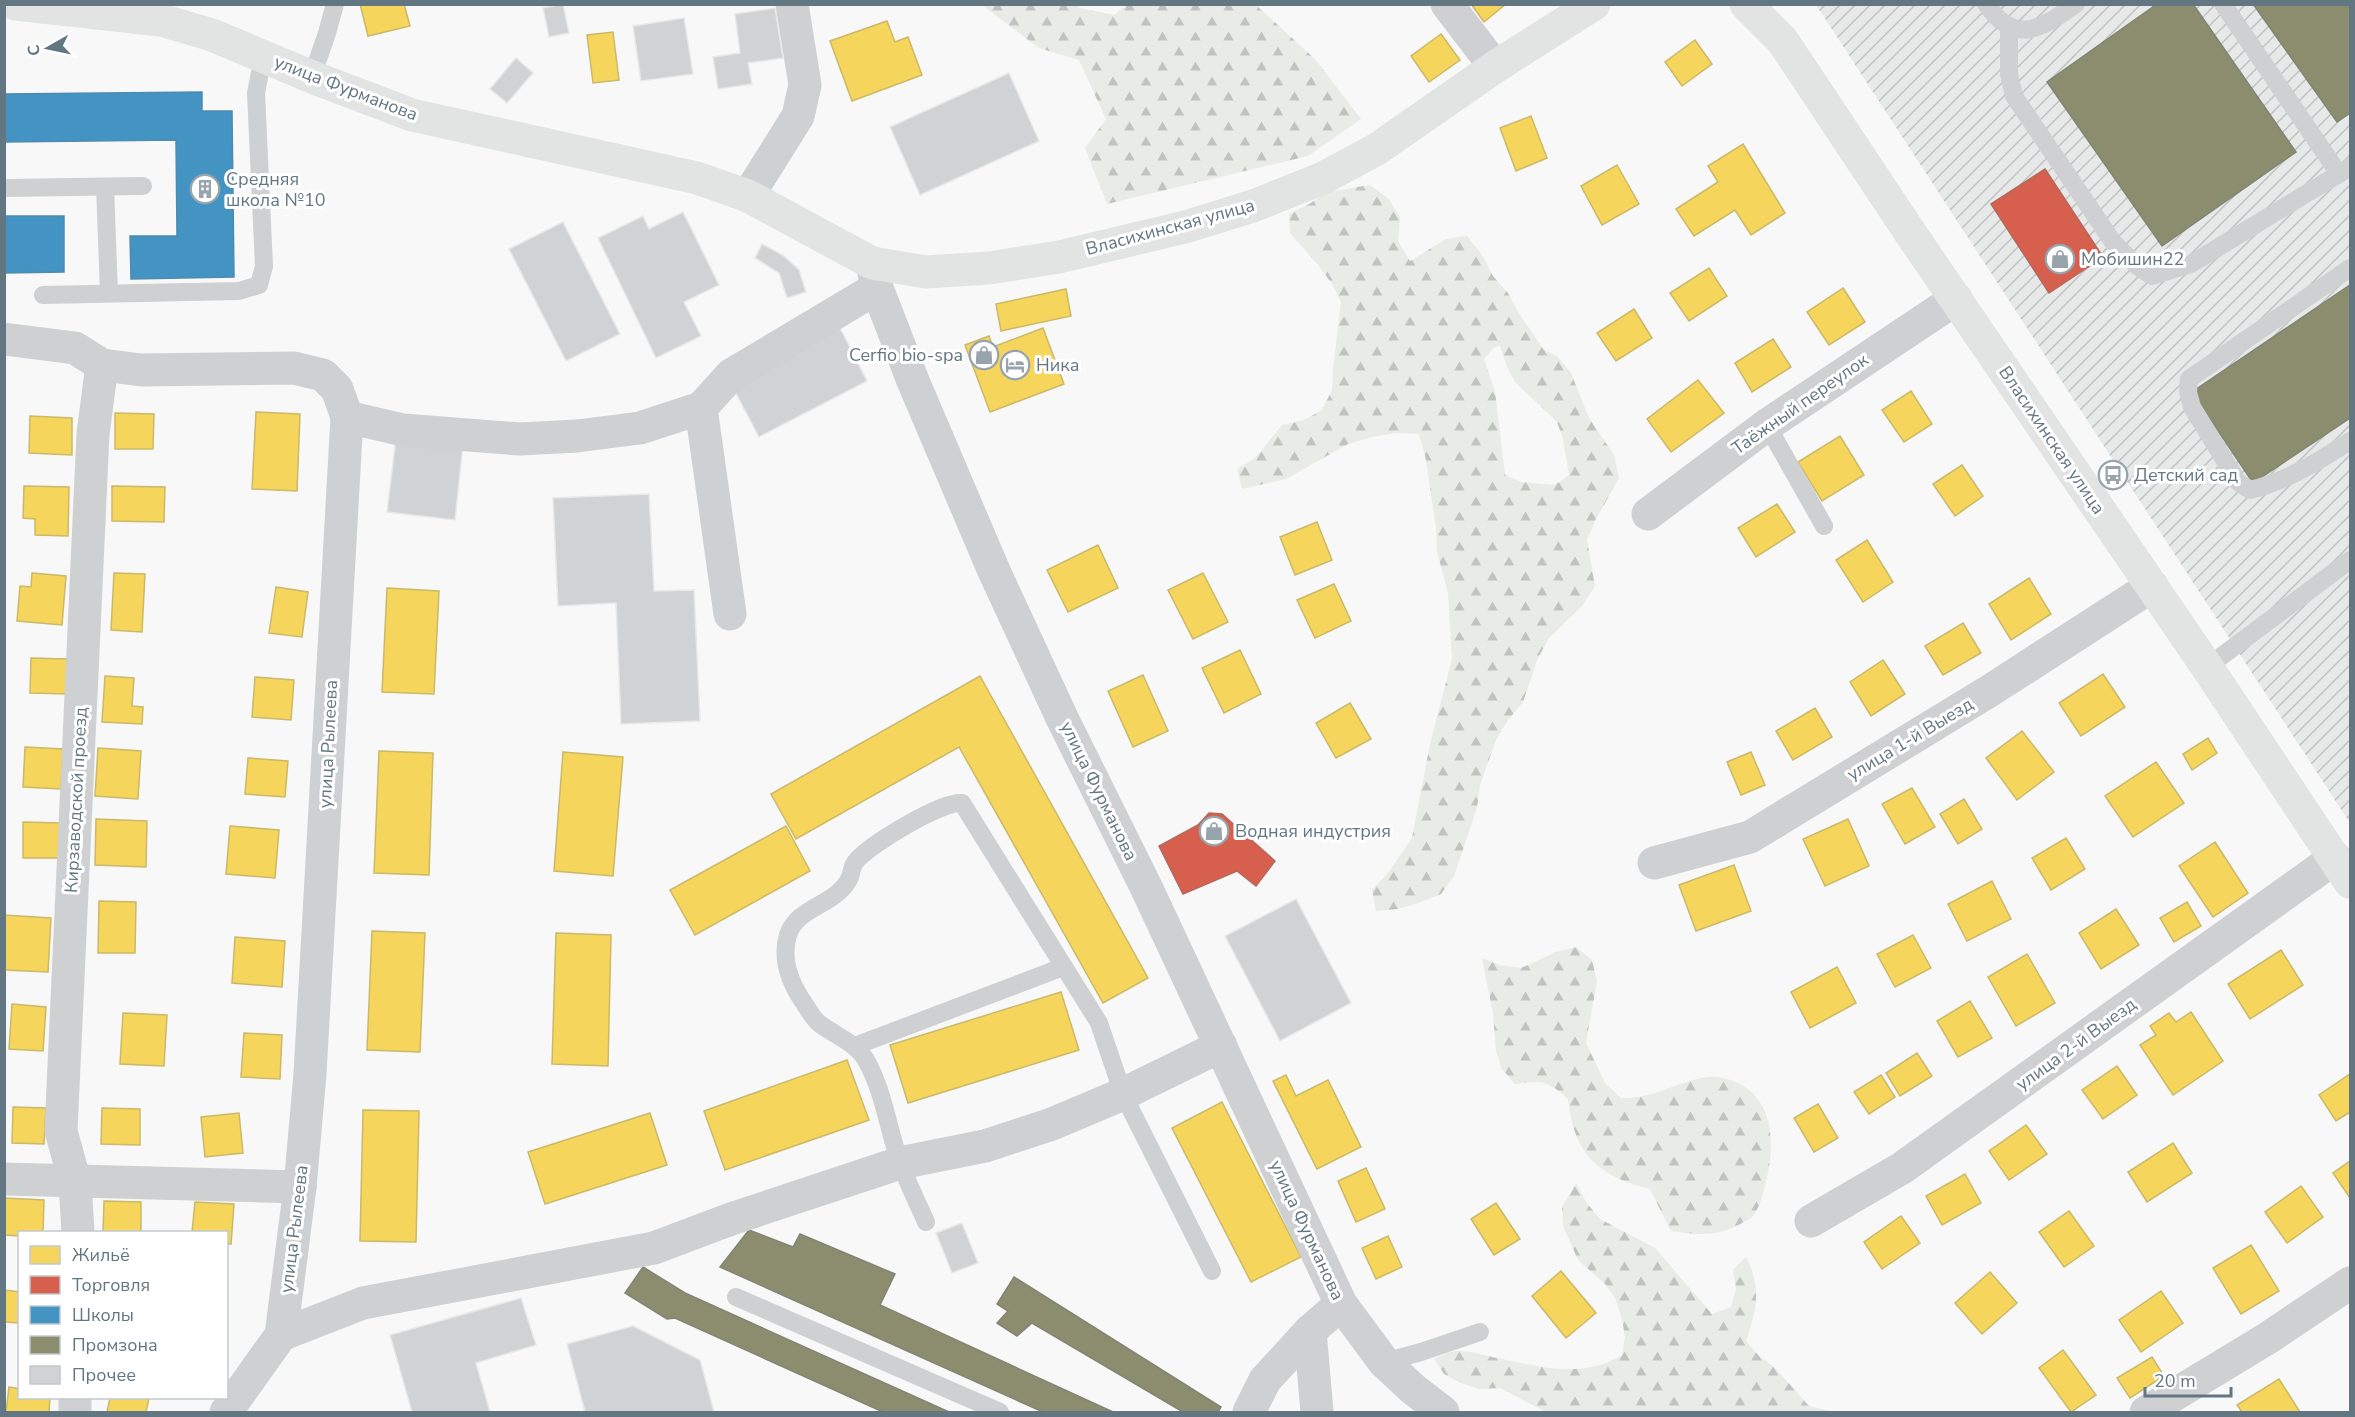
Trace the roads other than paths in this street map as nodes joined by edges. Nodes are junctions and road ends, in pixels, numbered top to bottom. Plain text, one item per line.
1 (15, 4) edge
2 (335, 4) edge
3 (792, 4) edge
4 (1447, 4) edge
5 (1594, 4) edge
6 (1746, 4) edge
7 (1986, 4) edge
8 (2076, 4) edge
9 (2223, 4) edge
10 (2009, 28) junction
11 (263, 57) junction
12 (1495, 67) junction
13 (312, 77) junction
14 (2345, 171) edge
15 (143, 186) dead end
16 (105, 187) junction
17 (4, 188) edge
18 (748, 196) junction
19 (2350, 268) edge
20 (875, 275) junction
21 (109, 293) junction
22 (43, 295) dead end
23 (1956, 299) junction
24 (4, 339) edge
25 (102, 365) junction
26 (701, 408) junction
27 (346, 417) junction
28 (1767, 425) junction
29 (2350, 441) edge
30 (1648, 514) dead end
31 (1824, 526) dead end
32 (2350, 560) edge
33 (2152, 586) junction
34 (730, 614) dead end
35 (2207, 668) junction
36 (1654, 863) dead end
37 (2343, 870) edge
38 (1063, 967) junction
39 (855, 1046) junction
40 (1221, 1046) junction
41 (1123, 1094) junction
42 (900, 1163) junction
43 (4, 1179) edge
44 (75, 1182) junction
45 (300, 1187) junction
46 (926, 1221) dead end
47 (1811, 1221) dead end
48 (78, 1231) edge
49 (1212, 1271) dead end
50 (2350, 1283) edge
51 (736, 1297) dead end
52 (1341, 1304) junction
53 (1310, 1331) junction
54 (1480, 1332) dead end
55 (281, 1335) junction
56 (1384, 1362) junction
57 (226, 1413) edge
58 (1000, 1413) edge
59 (1249, 1413) edge
60 (1317, 1413) edge
61 (1443, 1413) edge
62 (2146, 1413) edge

1 - 11 street, улица Фурманова
2 - 13 lane
3 - 18 street
4 - 12 street
5 - 12 street, Власихинская улица
6 - 23 street, Власихинская улица
7 - 10 lane
8 - 10 lane
9 - 14 lane
10 - 14 lane
11 - 13 street, улица Фурманова
11 - 21 lane
12 - 20 street, Власихинская улица
13 - 18 street, улица Фурманова
15 - 16 lane
16 - 17 lane
16 - 21 lane
18 - 20 street, улица Фурманова
19 - 29 lane
20 - 26 street
20 - 40 street, улица Фурманова
21 - 22 lane
23 - 28 street, Таёжный переулок
23 - 33 street, Власихинская улица
24 - 25 street
25 - 27 street
25 - 44 street, Кирзаводской проезд
26 - 27 street
26 - 34 street
27 - 45 street, улица Рылеева
28 - 30 street, Таёжный переулок
28 - 31 lane
32 - 35 lane
33 - 35 street, Власихинская улица
33 - 36 street, улица 1-й Выезд
35 - 37 street, Власихинская улица
37 - 47 street, улица 2-й Выезд
38 - 39 lane
38 - 39 lane
38 - 41 lane
39 - 42 lane
40 - 41 street
40 - 52 street, улица Фурманова
41 - 42 street
41 - 49 lane
42 - 46 lane
42 - 55 street
43 - 44 street
44 - 45 street
44 - 48 street, Кирзаводской проезд
45 - 55 street, улица Рылеева
50 - 62 street
51 - 58 lane
52 - 53 street
52 - 56 street, улица Фурманова
53 - 59 street
53 - 60 street
54 - 56 lane
55 - 57 street, улица Рылеева
56 - 61 street, улица Фурманова

